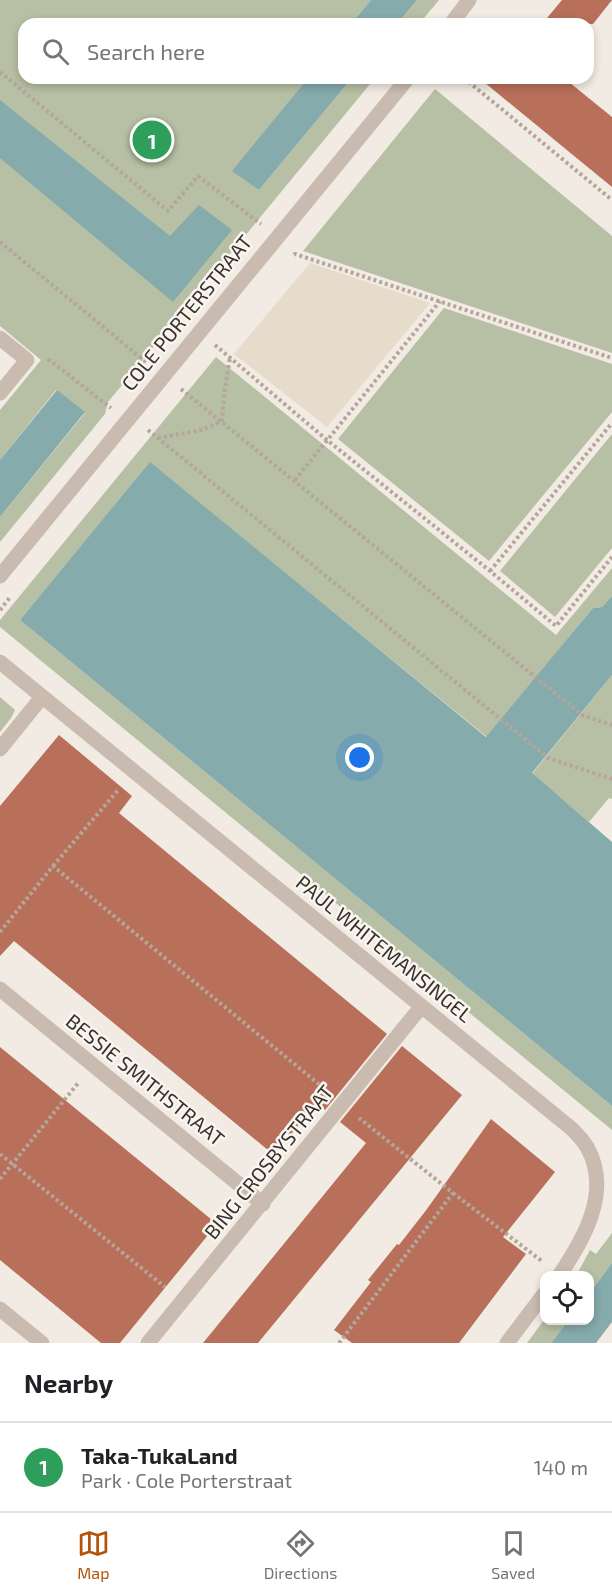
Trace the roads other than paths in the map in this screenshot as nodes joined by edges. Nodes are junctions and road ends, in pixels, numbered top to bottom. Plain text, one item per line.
1 (469, 0) edge
2 (456, 18) edge
3 (403, 84) edge
4 (0, 338) edge
5 (0, 393) edge
6 (0, 576) edge
7 (0, 662) edge
8 (42, 697) junction
9 (0, 749) edge
10 (0, 988) edge
11 (421, 1007) junction
12 (262, 1204) junction
13 (562, 1271) edge
14 (540, 1299) edge
15 (0, 1309) edge
16 (42, 1343) edge
17 (148, 1343) edge
18 (507, 1343) edge

1 - 2 street
3 - 6 street, COLE PORTERSTRAAT
4 - 5 street
7 - 8 street, PAUL WHITEMANSINGEL
8 - 9 street
8 - 11 street, PAUL WHITEMANSINGEL
10 - 12 street, BESSIE SMITHSTRAAT
11 - 12 street, BING CROSBYSTRAAT
11 - 13 street, PAUL WHITEMANSINGEL
12 - 17 street, BING CROSBYSTRAAT
14 - 18 street
15 - 16 street

